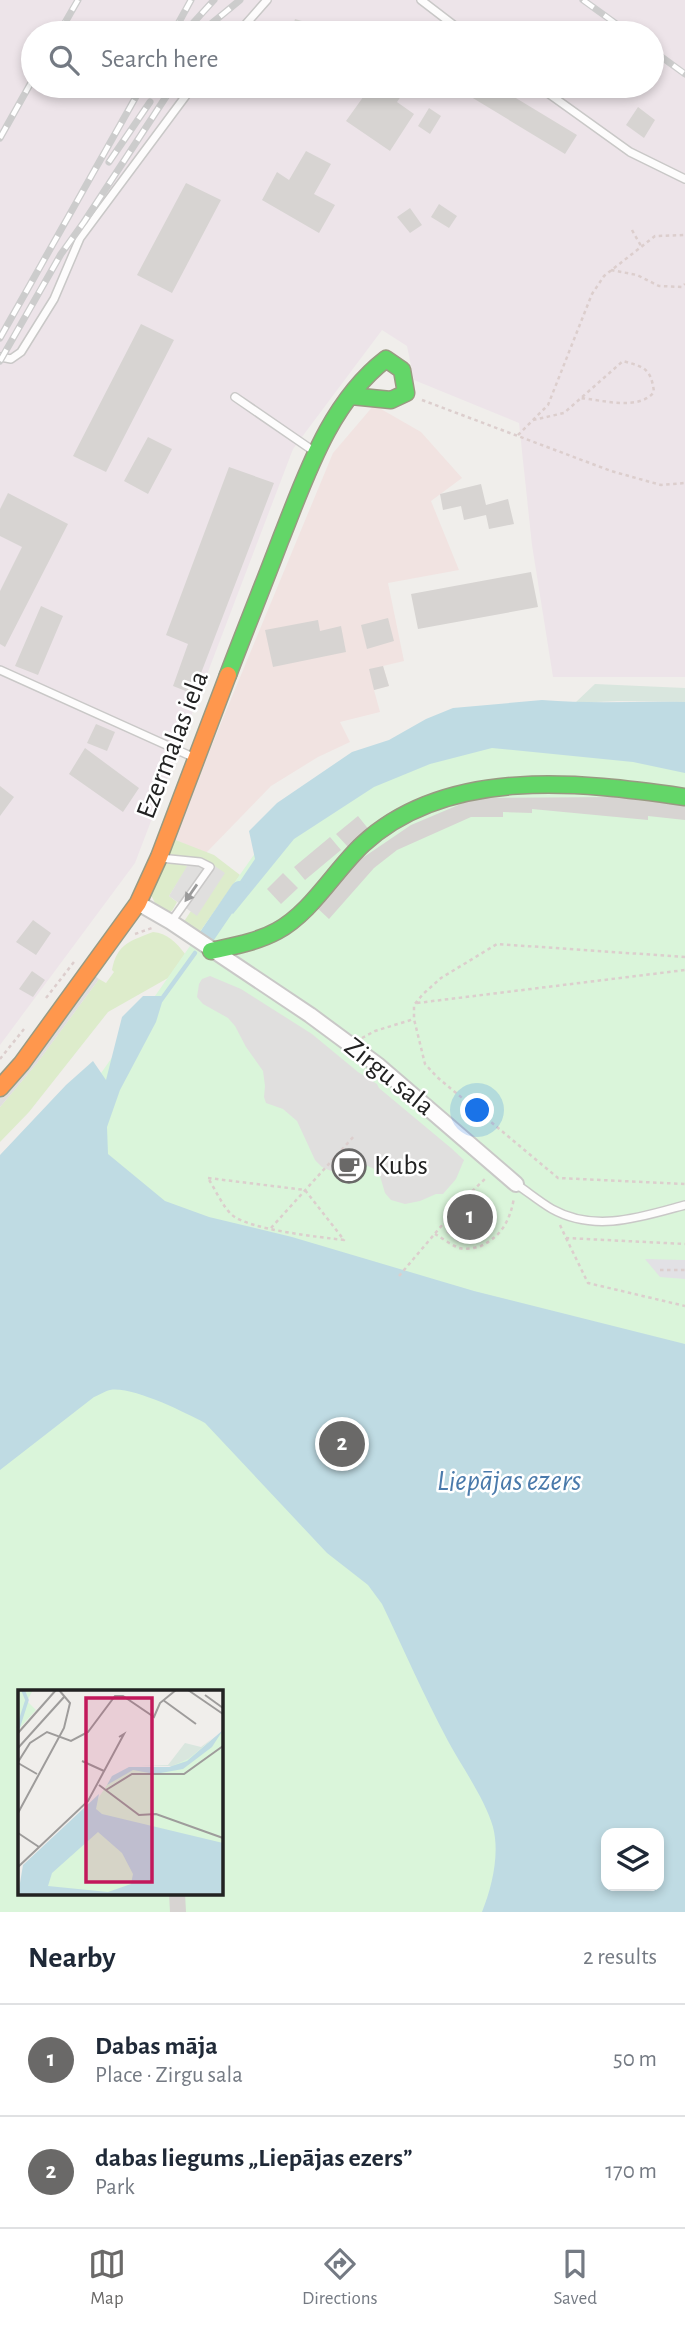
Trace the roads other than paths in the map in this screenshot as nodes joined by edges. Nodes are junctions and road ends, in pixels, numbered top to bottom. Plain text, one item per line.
1 (267, 0) edge
2 (421, 0) edge
3 (249, 21) edge
4 (448, 21) edge
5 (184, 98) edge
6 (555, 98) edge
7 (685, 179) edge
8 (0, 357) edge
9 (351, 396) junction
10 (235, 397) dead end
11 (315, 453) junction
12 (0, 670) edge
13 (195, 758) junction
14 (685, 797) edge
15 (159, 858) junction
16 (138, 904) junction
17 (171, 922) junction
18 (212, 951) junction
19 (0, 1088) edge
20 (516, 1184) joint
21 (685, 1205) edge

1 - 3 lane
2 - 4 lane
5 - 8 lane
6 - 7 lane
9 - 9 street, Ezermalas iela
9 - 11 street, Ezermalas iela
10 - 11 lane
11 - 13 street, Ezermalas iela
12 - 13 lane
13 - 15 street, Ezermalas iela
14 - 18 street
15 - 16 street, Ezermalas iela
15 -> 17 lane
16 - 17 street, Zirgu sala
16 - 19 street, Ezermalas iela
17 - 18 street, Zirgu sala
18 - 20 street, Zirgu sala
20 - 21 lane, Zirgu sala

